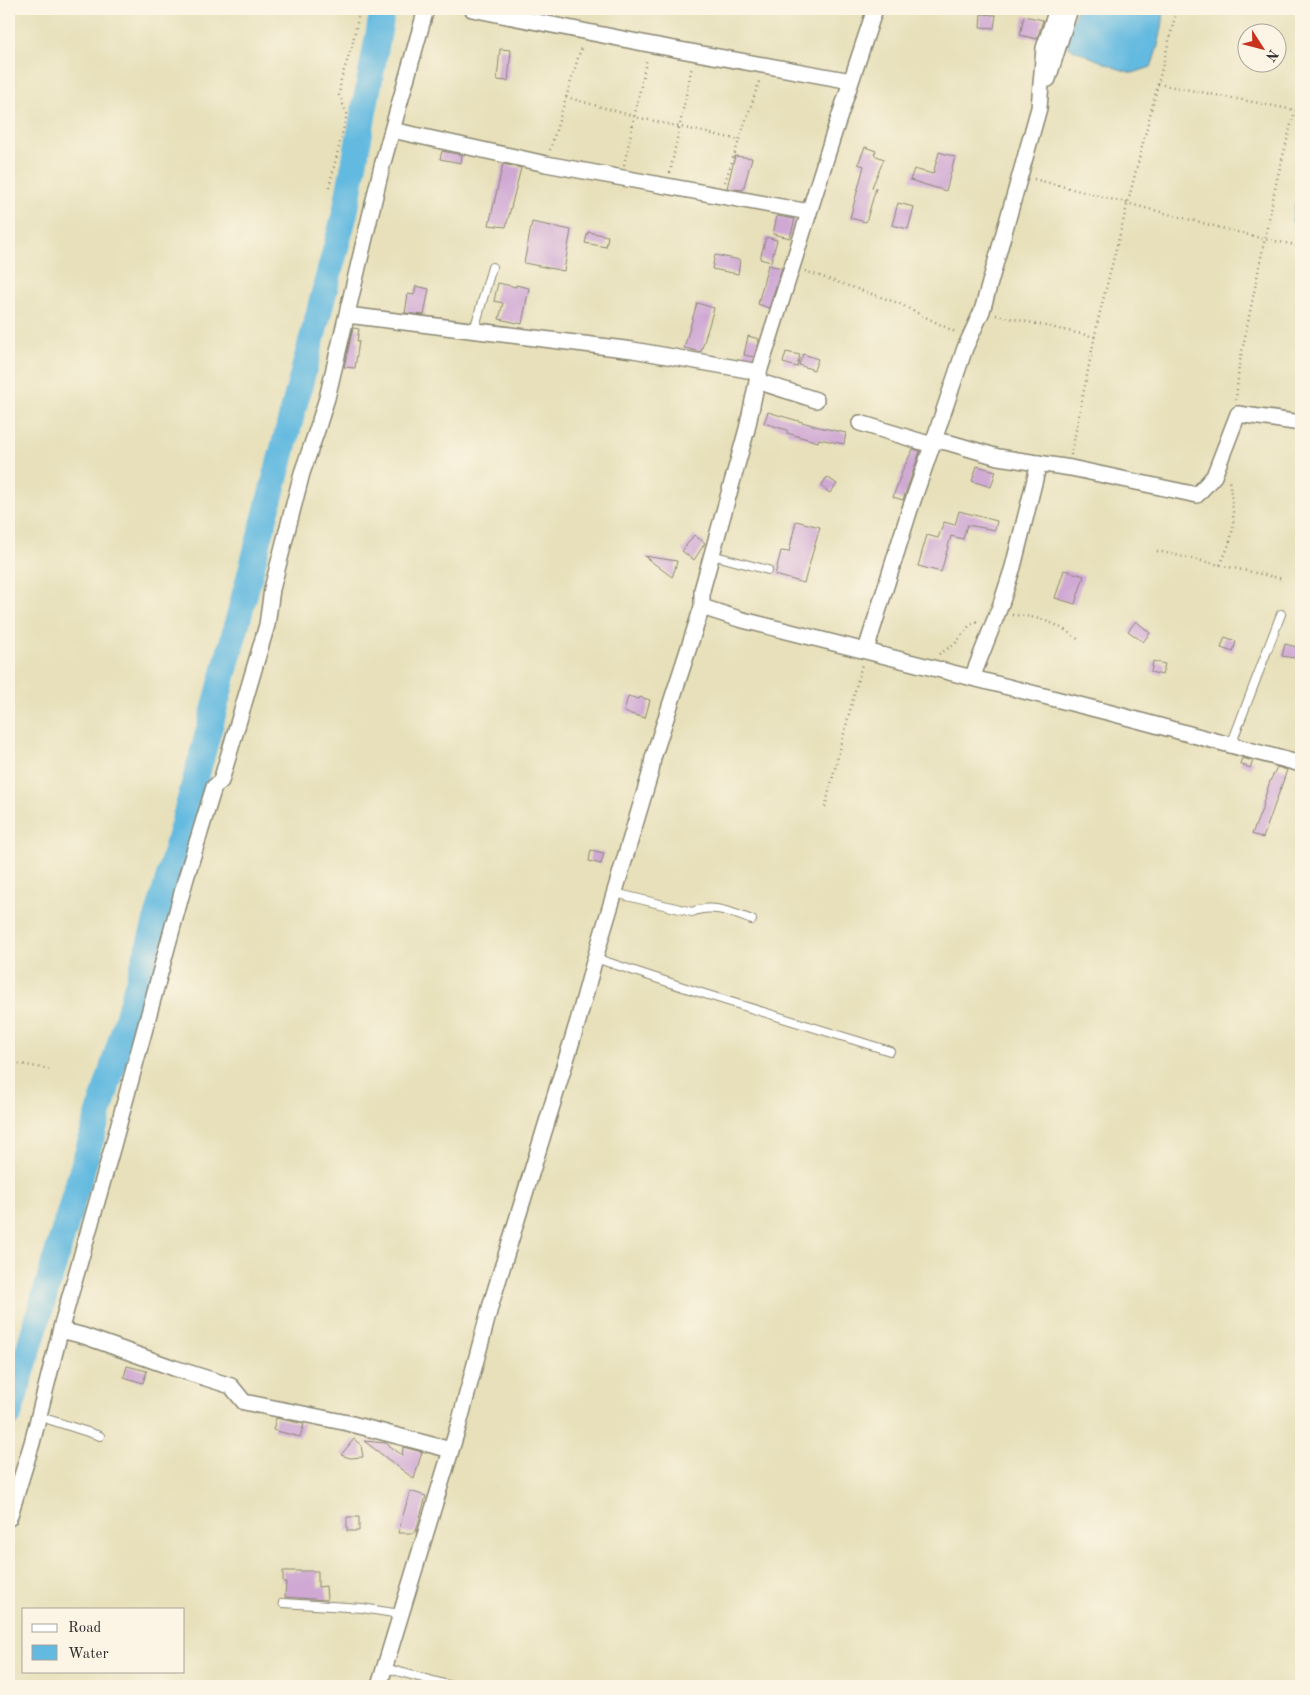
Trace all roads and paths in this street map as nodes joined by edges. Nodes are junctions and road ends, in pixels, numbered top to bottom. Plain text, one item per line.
1 (360, 9) edge
2 (426, 9) edge
3 (472, 9) edge
4 (875, 9) edge
5 (1057, 9) edge
6 (1070, 9) edge
7 (1177, 9) edge
8 (586, 32) junction
9 (650, 44) junction
10 (695, 53) junction
11 (765, 65) junction
12 (851, 81) junction
13 (1158, 84) junction
14 (566, 97) junction
15 (1301, 100) edge
16 (1039, 108) junction
17 (1295, 110) junction
18 (634, 116) junction
19 (680, 127) junction
20 (392, 130) junction
21 (739, 140) junction
22 (546, 164) junction
23 (1020, 175) junction
24 (621, 178) junction
25 (667, 186) junction
26 (329, 187) dead end
27 (720, 196) junction
28 (1128, 203) junction
29 (809, 212) junction
30 (1264, 239) junction
31 (1301, 246) edge
32 (492, 267) dead end
33 (792, 267) junction
34 (347, 315) junction
35 (980, 316) junction
36 (474, 330) junction
37 (1095, 336) junction
38 (968, 340) junction
39 (758, 376) junction
40 (816, 400) dead end
41 (1238, 414) junction
42 (860, 423) dead end
43 (1301, 423) edge
44 (933, 443) junction
45 (1039, 463) junction
46 (1068, 468) junction
47 (1228, 474) dead end
48 (1158, 551) dead end
49 (712, 555) junction
50 (1220, 565) junction
51 (768, 570) dead end
52 (1283, 579) dead end
53 (702, 607) junction
54 (1281, 614) dead end
55 (866, 650) junction
56 (972, 678) junction
57 (1231, 745) junction
58 (1301, 764) edge
59 (825, 807) dead end
60 (615, 893) junction
61 (752, 920) dead end
62 (595, 958) junction
63 (890, 1051) dead end
64 (9, 1062) edge
65 (49, 1069) dead end
66 (61, 1330) junction
67 (38, 1416) junction
68 (100, 1436) dead end
69 (451, 1450) junction
70 (9, 1518) edge
71 (284, 1603) dead end
72 (400, 1614) junction
73 (385, 1668) junction
74 (379, 1686) edge
75 (452, 1686) edge

1 - 26 path
2 - 20 street
3 - 8 street
4 - 12 street
5 - 16 street
6 - 16 street
7 - 13 path
8 - 9 street
8 - 14 path
9 - 10 street
9 - 18 path
10 - 11 street
10 - 19 path
11 - 12 street
11 - 21 path
12 - 29 street
13 - 17 path
13 - 28 path
14 - 18 path
14 - 22 path
15 - 17 path
16 - 23 street
17 - 30 path
18 - 19 path
18 - 24 path
19 - 21 path
19 - 25 path
20 - 22 street
20 - 34 street
21 - 27 path
22 - 24 street
23 - 28 path
23 - 35 street
24 - 25 street
25 - 27 street
27 - 29 street
28 - 30 path
28 - 37 path
29 - 33 street
30 - 31 path
30 - 41 path
32 - 36 lane
33 - 38 path
33 - 39 street
34 - 36 street
34 - 66 street
35 - 37 path
35 - 38 street
36 - 39 street
37 - 46 path
38 - 44 street
39 - 40 street
39 - 49 street
41 - 43 street
41 - 46 street
42 - 44 street
44 - 45 street
44 - 55 street
45 - 46 street
45 - 56 street
47 - 50 path
48 - 50 path
49 - 51 lane
49 - 53 street
50 - 52 path
53 - 55 street
53 - 60 street
54 - 57 lane
55 - 56 street
55 - 59 path
56 - 57 street
57 - 58 street
60 - 61 lane
60 - 62 street
62 - 63 lane
62 - 69 street
64 - 65 path
66 - 67 street
66 - 69 street
67 - 68 lane
67 - 70 street
69 - 72 street
71 - 72 lane
72 - 73 street
73 - 74 street
73 - 75 lane

